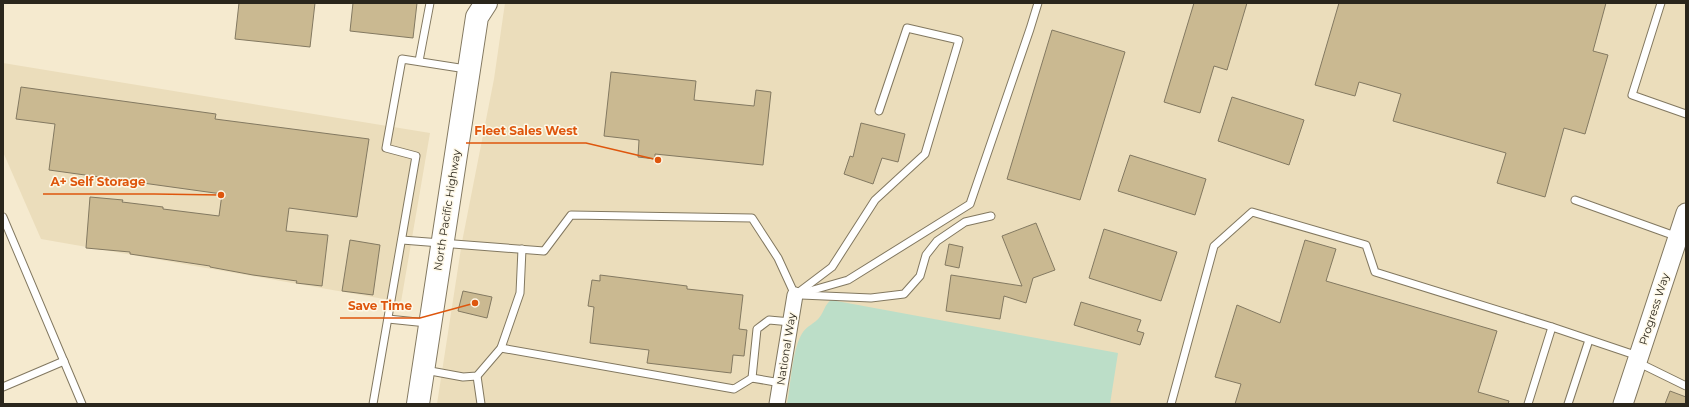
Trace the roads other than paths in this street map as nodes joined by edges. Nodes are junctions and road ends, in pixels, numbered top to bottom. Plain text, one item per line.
1 (430, 3) edge
2 (1038, 3) edge
3 (1661, 3) edge
4 (478, 8) edge
5 (419, 61) junction
6 (469, 69) junction
7 (879, 111) dead end
8 (1686, 114) edge
9 (1575, 200) dead end
10 (1686, 213) edge
11 (991, 216) dead end
12 (3, 217) edge
13 (1678, 237) junction
14 (402, 240) junction
15 (442, 242) junction
16 (522, 249) junction
17 (795, 295) junction
18 (388, 320) junction
19 (790, 322) junction
20 (429, 323) junction
21 (1552, 327) junction
22 (1589, 340) junction
23 (501, 348) junction
24 (1638, 359) junction
25 (64, 361) junction
26 (423, 369) junction
27 (477, 376) junction
28 (752, 378) junction
29 (781, 383) junction
30 (1686, 386) edge
31 (3, 387) edge
32 (82, 404) edge
33 (373, 404) edge
34 (418, 404) edge
35 (482, 404) edge
36 (777, 404) edge
37 (1171, 404) edge
38 (1528, 404) edge
39 (1568, 404) edge
40 (1623, 404) edge

1 - 5 lane
2 - 17 lane
3 - 8 lane
4 - 6 main road, North Pacific Highway
5 - 6 lane
5 - 14 lane
6 - 15 main road, North Pacific Highway
7 - 17 lane
9 - 13 lane
10 - 13 street, Progress Way
11 - 17 lane
12 - 25 lane
13 - 24 street, Progress Way
14 - 15 lane
14 - 18 lane
15 - 16 lane
15 - 20 main road, North Pacific Highway
16 - 17 lane
16 - 23 lane
17 - 19 street, National Way
18 - 20 lane
18 - 33 lane
19 - 28 lane
19 - 29 street, National Way
20 - 26 main road, North Pacific Highway
21 - 22 lane
21 - 37 lane
21 - 38 lane
22 - 24 lane
22 - 39 lane
23 - 27 lane
23 - 28 lane
24 - 30 lane
24 - 40 street, Progress Way
25 - 31 lane
25 - 32 lane
26 - 27 lane
26 - 34 main road, North Pacific Highway
27 - 35 lane
28 - 29 lane
29 - 36 street, National Way

